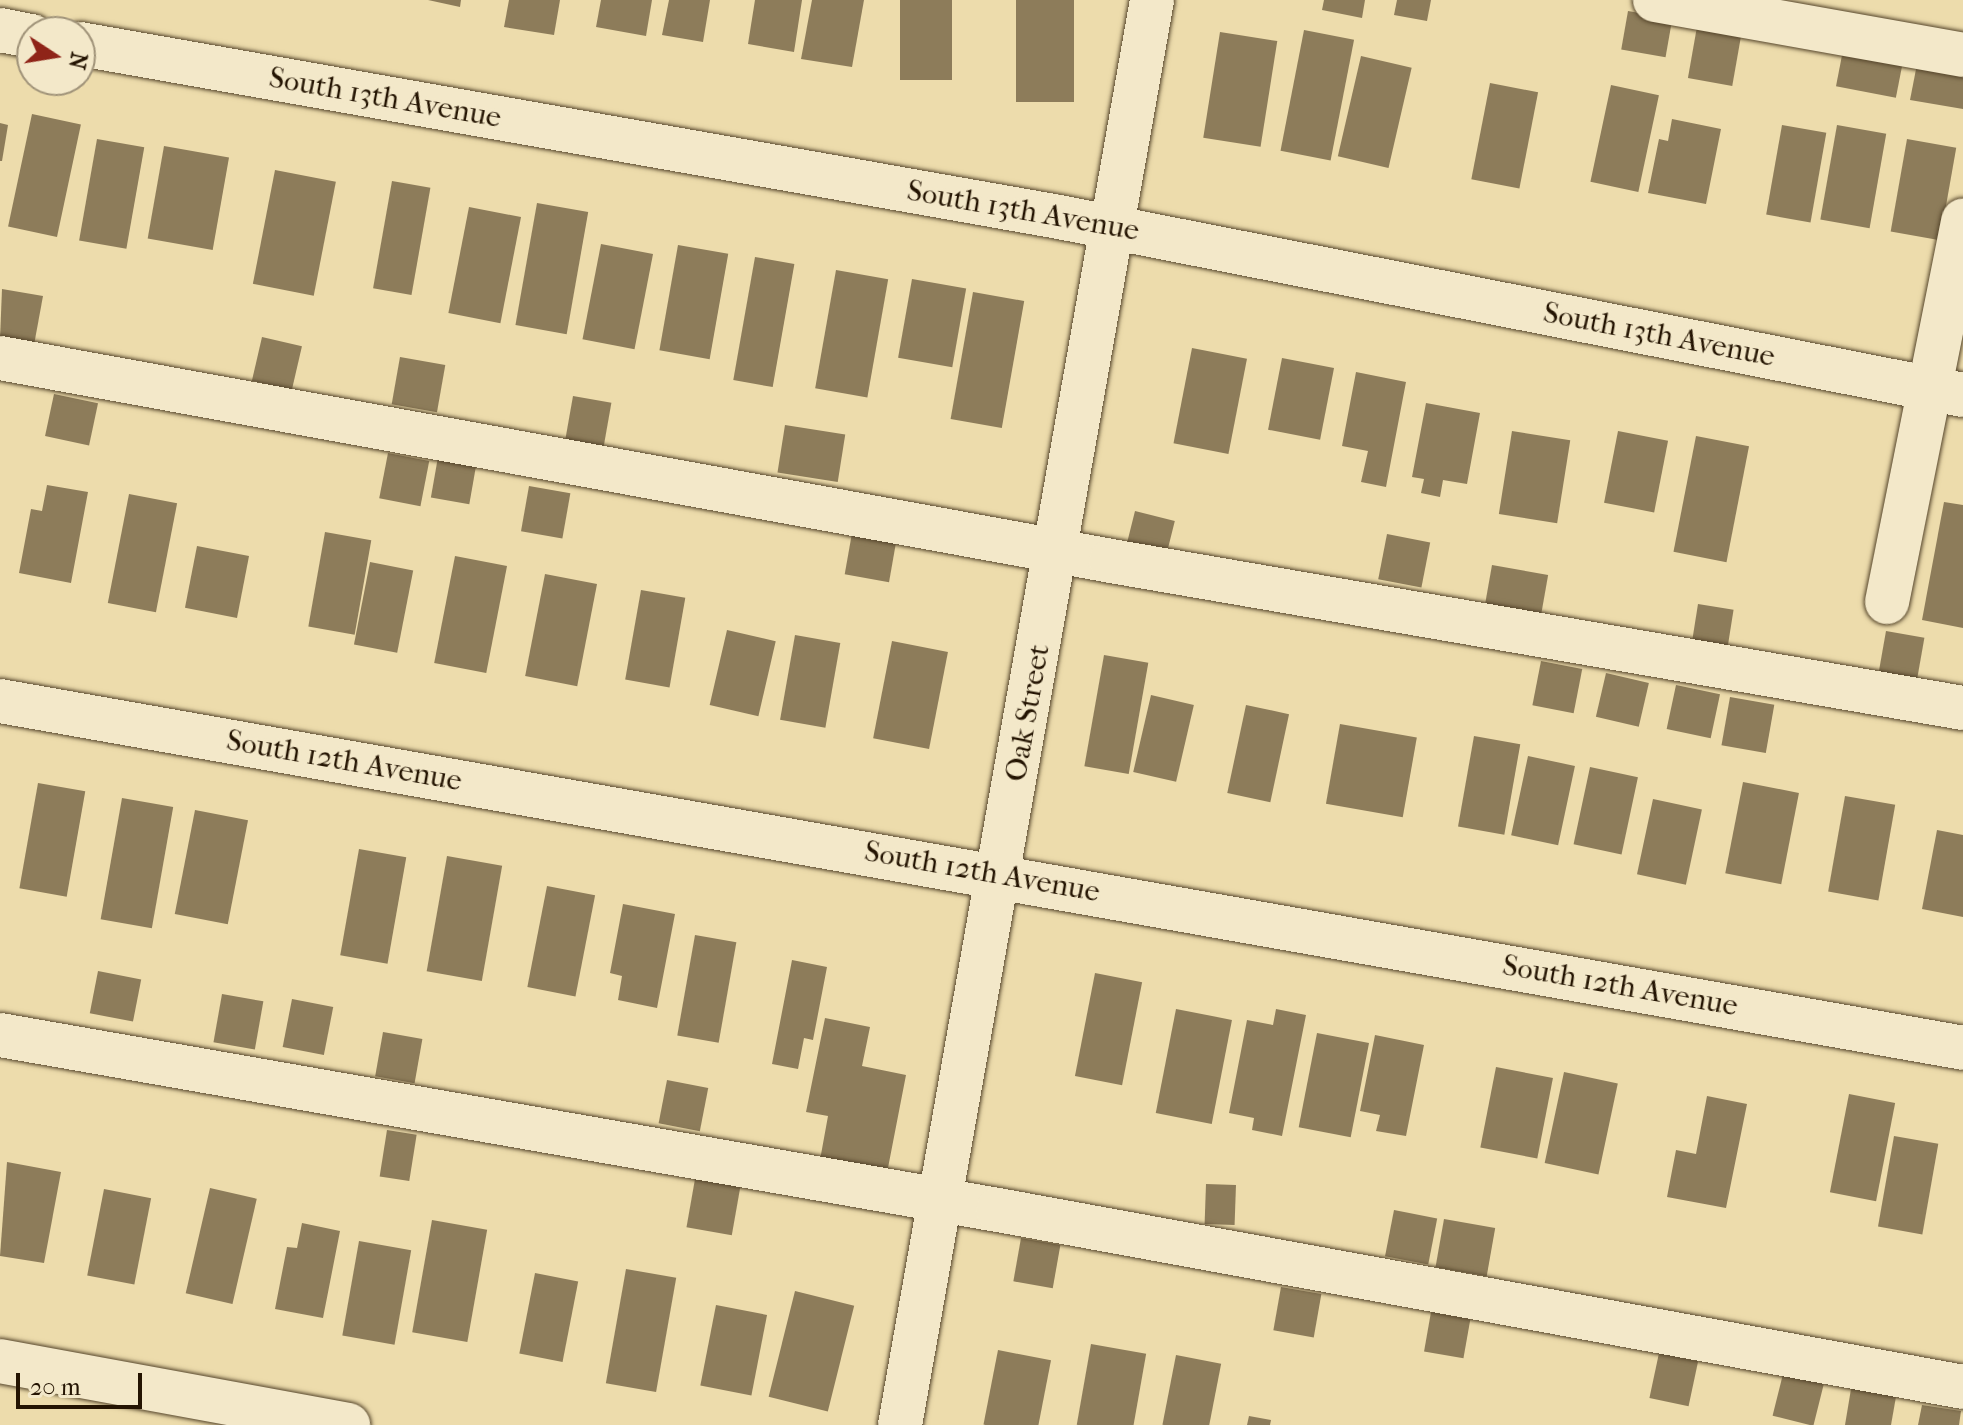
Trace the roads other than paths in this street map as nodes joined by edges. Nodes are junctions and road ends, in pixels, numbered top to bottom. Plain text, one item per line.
1 (1152, 0) edge
2 (1655, 0) edge
3 (96, 47) edge
4 (1963, 55) edge
5 (1963, 220) edge
6 (1115, 228) junction
7 (0, 358) edge
8 (1946, 392) edge
9 (1056, 550) junction
10 (1887, 602) dead end
11 (0, 701) edge
12 (1963, 708) edge
13 (999, 875) junction
14 (0, 1035) edge
15 (1963, 1048) edge
16 (940, 1200) junction
17 (0, 1361) edge
18 (1963, 1387) edge
19 (260, 1417) edge
20 (348, 1425) edge
21 (900, 1425) edge

1 - 6 street, Oak Street
2 - 4 street
3 - 6 street, South 13th Avenue
5 - 8 street
6 - 8 street, South 13th Avenue
6 - 9 street, Oak Street
7 - 9 street
8 - 10 street
9 - 12 street
9 - 13 street, Oak Street
11 - 13 street, South 12th Avenue
13 - 15 street, South 12th Avenue
13 - 16 street, Oak Street
14 - 16 street
16 - 18 street
16 - 21 street, Oak Street
17 - 19 street
19 - 20 street

